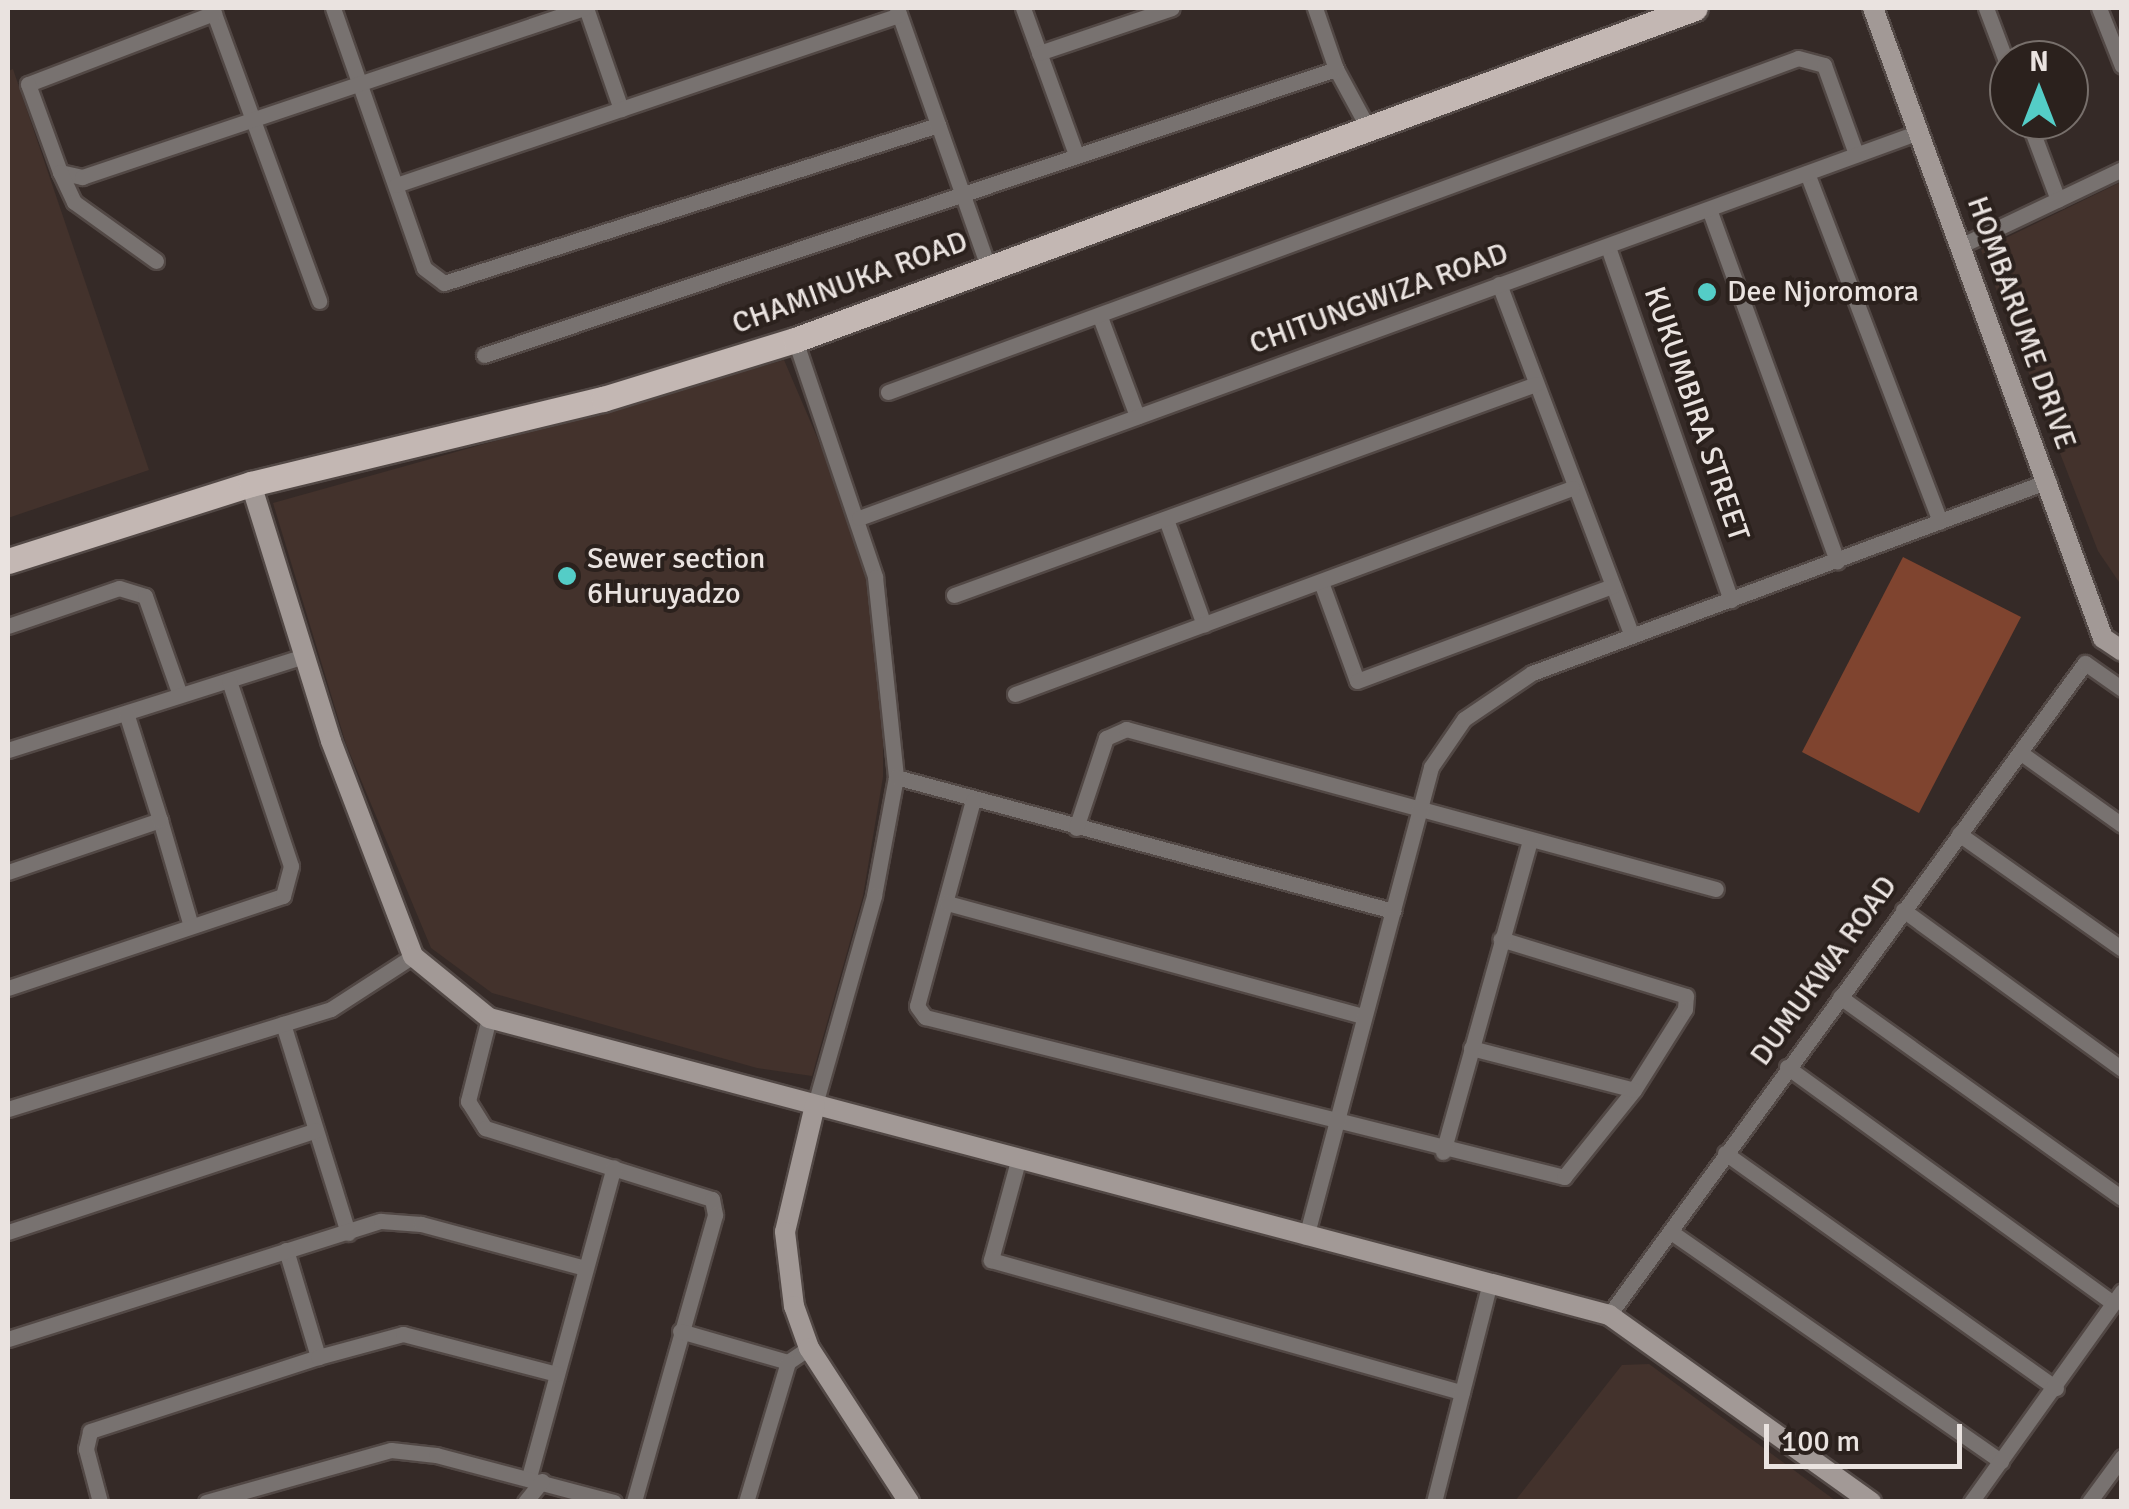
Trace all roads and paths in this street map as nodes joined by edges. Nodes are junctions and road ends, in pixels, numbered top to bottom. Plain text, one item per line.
1 (333, 8) edge
2 (585, 8) edge
3 (1023, 8) edge
4 (1172, 8) edge
5 (1315, 8) edge
6 (1696, 8) edge
7 (1873, 8) edge
8 (1986, 8) edge
9 (2099, 8) edge
10 (214, 10) edge
11 (898, 11) edge
12 (1654, 15) edge
13 (1998, 40) edge
14 (1039, 53) junction
15 (2122, 66) edge
16 (1336, 69) junction
17 (358, 82) junction
18 (621, 109) junction
19 (254, 117) junction
20 (938, 125) junction
21 (1368, 128) junction
22 (1919, 132) junction
23 (2036, 140) edge
24 (1075, 152) junction
25 (1856, 154) junction
26 (2122, 169) edge
27 (60, 172) junction
28 (1808, 173) junction
29 (396, 185) junction
30 (962, 192) junction
31 (2058, 200) junction
32 (1709, 210) junction
33 (1608, 246) junction
34 (1960, 246) junction
35 (156, 261) dead end
36 (988, 267) junction
37 (1500, 284) junction
38 (319, 301) dead end
39 (1100, 317) junction
40 (795, 340) junction
41 (484, 355) dead end
42 (1536, 384) junction
43 (888, 392) dead end
44 (1137, 416) junction
45 (2048, 481) junction
46 (251, 484) junction
47 (1572, 488) junction
48 (858, 518) junction
49 (1167, 522) junction
50 (1940, 522) junction
51 (8, 561) edge
52 (1837, 562) junction
53 (1321, 582) junction
54 (1613, 586) junction
55 (954, 594) dead end
56 (1731, 600) junction
57 (1204, 625) junction
58 (8, 626) edge
59 (1632, 636) junction
60 (2122, 652) edge
61 (305, 656) junction
62 (230, 681) junction
63 (2122, 689) edge
64 (1015, 694) dead end
65 (180, 695) junction
66 (126, 713) junction
67 (8, 750) edge
68 (2021, 752) junction
69 (896, 776) junction
70 (973, 800) junction
71 (1419, 810) junction
72 (160, 820) junction
73 (2122, 825) edge
74 (1076, 828) junction
75 (1958, 834) junction
76 (1530, 840) junction
77 (8, 872) edge
78 (1716, 890) dead end
79 (948, 902) junction
80 (1904, 910) junction
81 (1394, 911) junction
82 (191, 926) junction
83 (1501, 939) junction
84 (2122, 949) edge
85 (413, 956) junction
86 (8, 988) edge
87 (1840, 997) junction
88 (1362, 1016) junction
89 (489, 1018) junction
90 (283, 1024) junction
91 (1471, 1048) junction
92 (1786, 1068) junction
93 (2122, 1069) edge
94 (1634, 1090) junction
95 (815, 1105) junction
96 (8, 1108) edge
97 (1333, 1122) junction
98 (316, 1130) junction
99 (1444, 1152) junction
100 (1725, 1153) junction
101 (1018, 1161) junction
102 (614, 1167) junction
103 (2122, 1198) edge
104 (8, 1232) edge
105 (348, 1232) junction
106 (1670, 1232) junction
107 (1306, 1237) junction
108 (286, 1250) junction
109 (585, 1268) junction
110 (1490, 1283) junction
111 (2117, 1297) edge
112 (1609, 1315) junction
113 (680, 1331) junction
114 (8, 1339) edge
115 (809, 1348) junction
116 (318, 1357) junction
117 (788, 1362) junction
118 (557, 1374) junction
119 (2056, 1388) junction
120 (1462, 1392) junction
121 (2122, 1457) edge
122 (2000, 1461) junction
123 (536, 1479) junction
124 (100, 1502) edge
125 (206, 1502) edge
126 (525, 1502) edge
127 (614, 1502) edge
128 (634, 1502) edge
129 (746, 1502) edge
130 (909, 1502) edge
131 (1434, 1502) edge
132 (1871, 1502) edge
133 (1970, 1502) edge
134 (2089, 1502) edge

1 - 17 street
2 - 17 street
2 - 18 street
3 - 14 street
4 - 14 street
5 - 16 street
6 - 12 main road, CHAMINUKA ROAD
7 - 22 street, HOMBARUME DRIVE
8 - 13 street
9 - 15 street
10 - 19 street
10 - 27 street
11 - 18 street
11 - 20 street
12 - 21 main road, CHAMINUKA ROAD
14 - 24 street
16 - 21 street
16 - 24 street
17 - 19 street
17 - 29 street
18 - 29 street
19 - 27 street
19 - 38 street
20 - 29 street
20 - 30 street
21 - 36 main road, CHAMINUKA ROAD
22 - 25 street, CHITUNGWIZA ROAD
22 - 34 street, HOMBARUME DRIVE
23 - 31 street
24 - 30 street
25 - 28 street, CHITUNGWIZA ROAD
25 - 39 street
26 - 31 street
27 - 35 street
28 - 32 street, CHITUNGWIZA ROAD
28 - 50 street
30 - 36 street
30 - 41 street
31 - 34 street
32 - 33 street, CHITUNGWIZA ROAD
32 - 52 street
33 - 37 street, CHITUNGWIZA ROAD
33 - 56 street, KUKUMBIRA STREET
34 - 45 street, HOMBARUME DRIVE
36 - 40 main road, CHAMINUKA ROAD
37 - 42 street
37 - 44 street, CHITUNGWIZA ROAD
39 - 43 street
39 - 44 street
40 - 46 main road, CHAMINUKA ROAD
40 - 48 street
42 - 47 street
42 - 49 street
44 - 48 street, CHITUNGWIZA ROAD
45 - 50 street
45 - 60 street, HOMBARUME DRIVE
46 - 51 main road, CHAMINUKA ROAD
46 - 61 street
47 - 53 street
47 - 54 street
48 - 69 street
49 - 55 street
49 - 57 street
50 - 52 street
52 - 56 street
53 - 54 street
53 - 57 street
54 - 59 street
56 - 59 street
57 - 64 street
58 - 65 street
59 - 71 street
61 - 62 street
61 - 85 street
62 - 65 street
62 - 82 street
63 - 68 street, DUMUKWA ROAD
65 - 66 street
66 - 67 street
66 - 72 street
68 - 73 street
68 - 75 street, DUMUKWA ROAD
69 - 70 street
69 - 95 street
70 - 74 street
70 - 79 street
71 - 74 street
71 - 76 street
71 - 81 street
72 - 77 street
72 - 82 street
74 - 81 street
75 - 80 street, DUMUKWA ROAD
75 - 84 street
76 - 78 street
76 - 83 street
79 - 88 street
79 - 97 street
80 - 87 street, DUMUKWA ROAD
80 - 93 street
81 - 88 street
82 - 86 street
83 - 91 street
83 - 94 street
85 - 89 street
85 - 90 street
87 - 92 street, DUMUKWA ROAD
87 - 103 street
88 - 97 street
89 - 95 street
89 - 102 street
90 - 96 street
90 - 98 street
91 - 94 street
91 - 99 street
92 - 100 street, DUMUKWA ROAD
92 - 111 street
94 - 99 street
95 - 101 street
95 - 115 street
97 - 99 street
97 - 107 street
98 - 104 street
98 - 105 street
100 - 106 street, DUMUKWA ROAD
100 - 119 street
101 - 107 street
101 - 120 street
102 - 109 street
102 - 113 street
105 - 108 street
105 - 109 street
106 - 112 street, DUMUKWA ROAD
106 - 122 street
107 - 110 street
108 - 114 street
108 - 116 street
109 - 118 street
110 - 112 street
110 - 120 street
111 - 119 street
112 - 132 street
113 - 117 street
113 - 128 street
115 - 117 street
115 - 130 street
116 - 118 street
116 - 124 street
117 - 129 street
118 - 123 street
119 - 122 street
120 - 131 street
121 - 134 street
122 - 133 street
123 - 125 street
123 - 126 street
123 - 127 street

